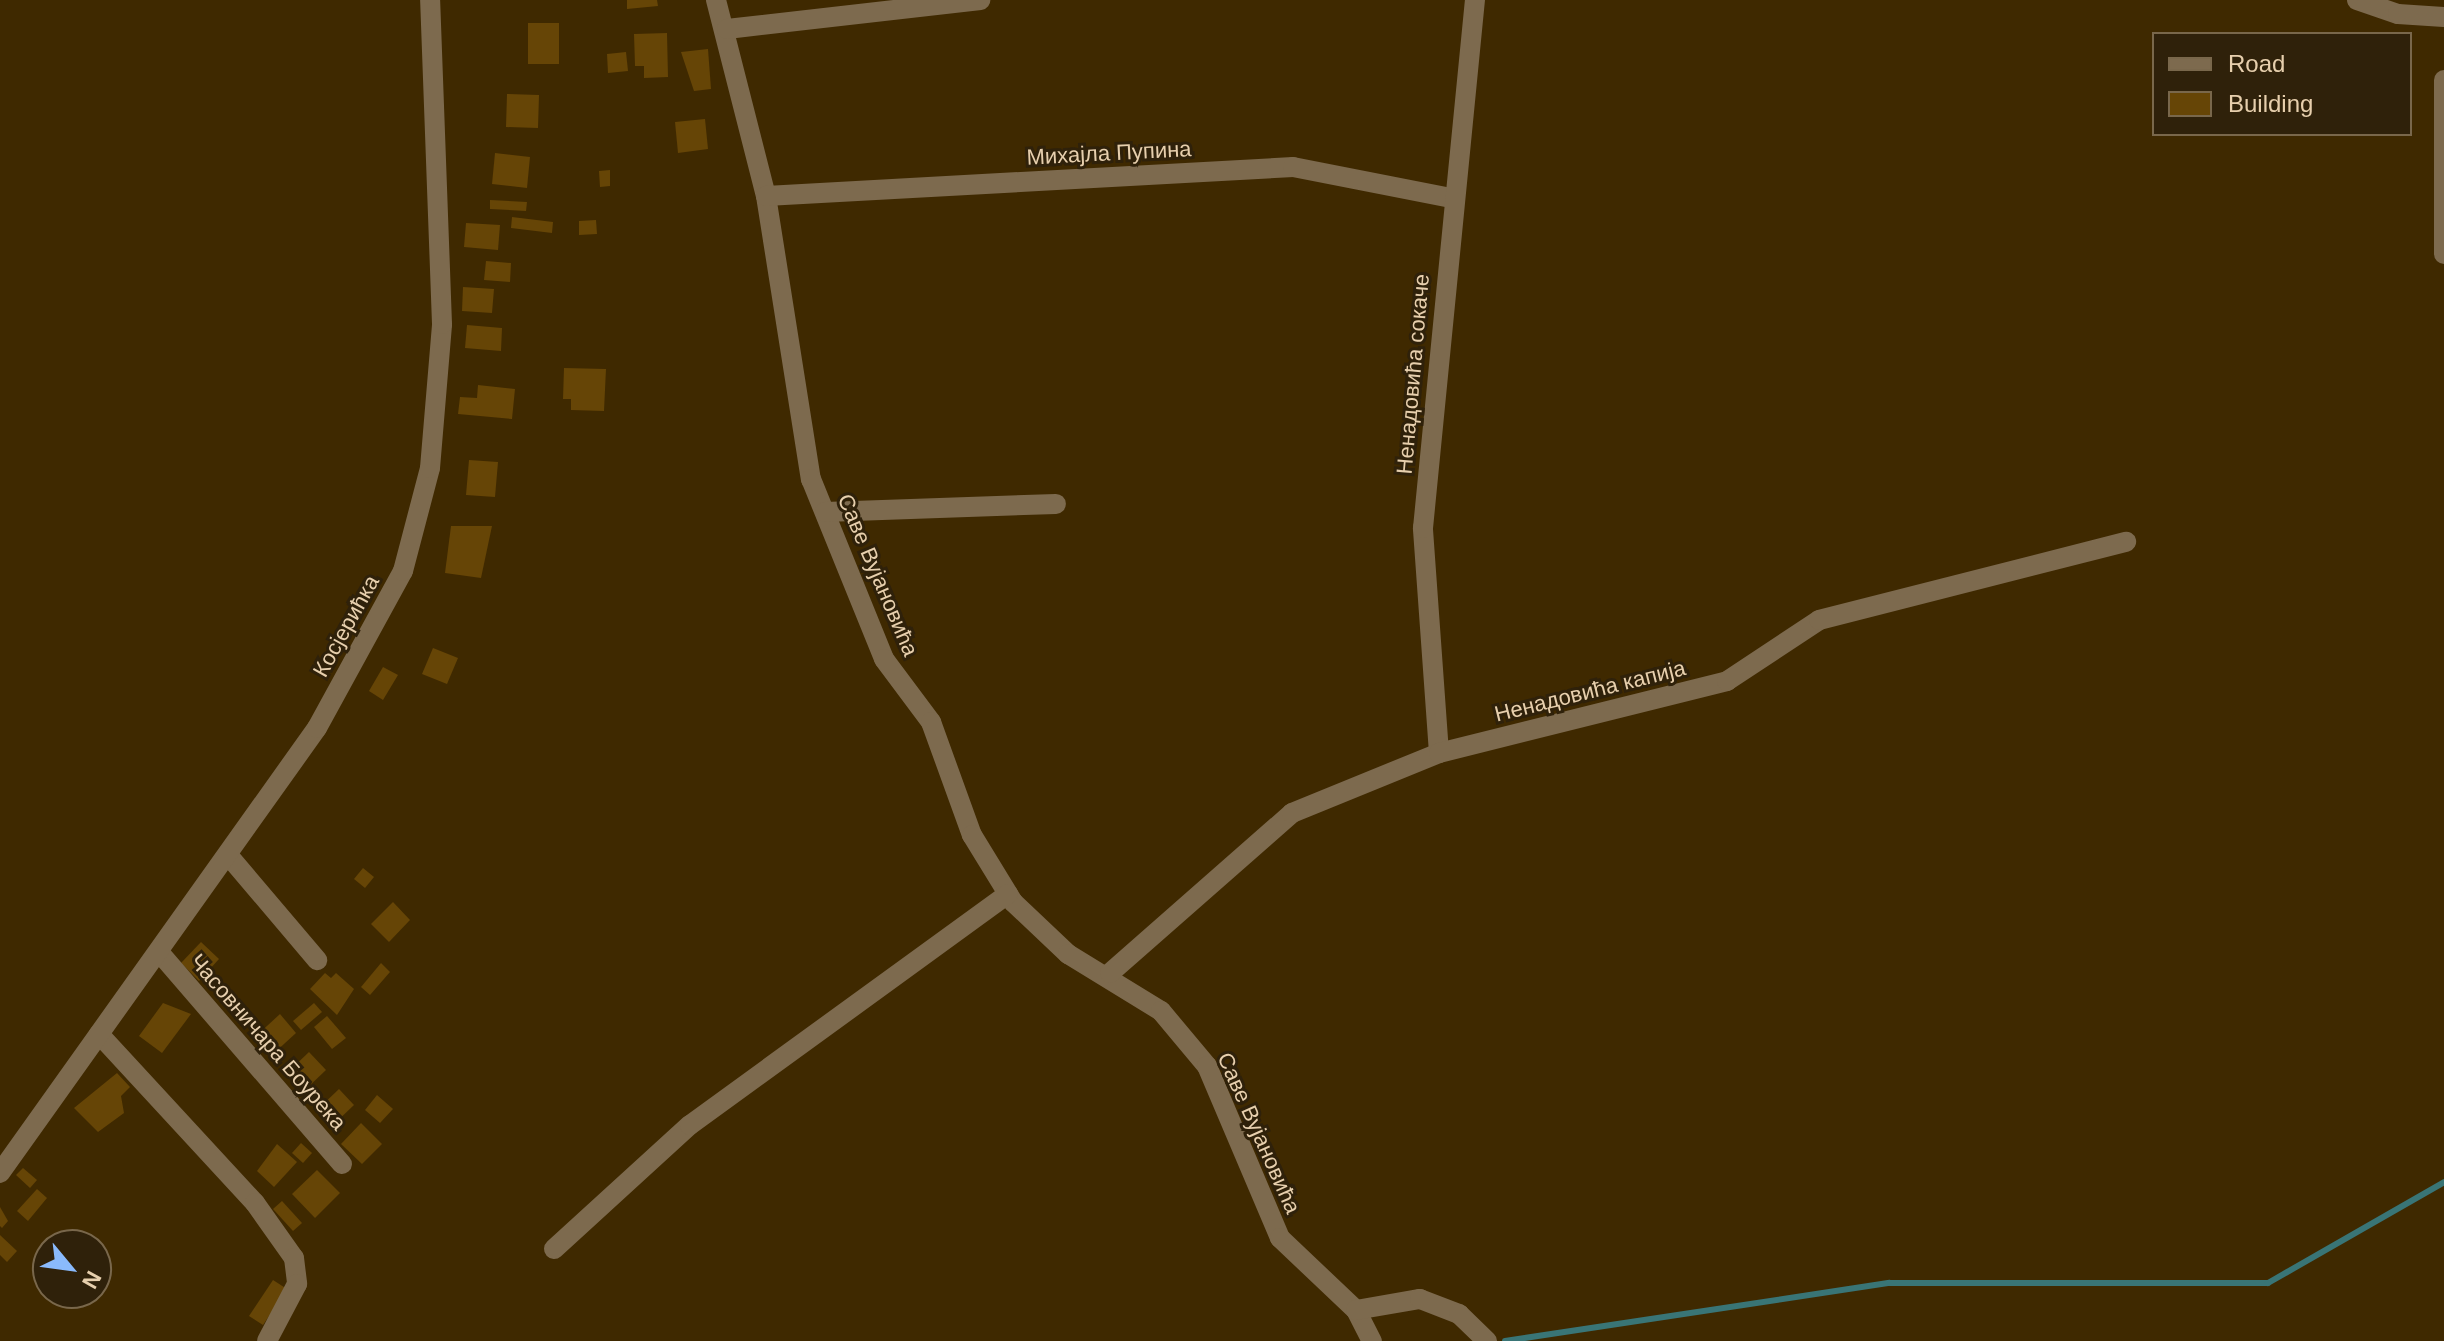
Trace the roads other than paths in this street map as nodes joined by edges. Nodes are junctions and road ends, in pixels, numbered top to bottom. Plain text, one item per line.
1 (430, 0) edge
2 (716, 0) edge
3 (980, 0) edge
4 (1475, 0) edge
5 (2357, 0) edge
6 (2444, 17) edge
7 (727, 29) junction
8 (2444, 80) edge
9 (766, 196) junction
10 (1451, 198) junction
11 (2444, 254) edge
12 (1056, 504) dead end
13 (825, 512) junction
14 (2126, 542) dead end
15 (1439, 753) junction
16 (228, 855) junction
17 (1008, 894) junction
18 (159, 952) junction
19 (317, 960) dead end
20 (1110, 973) junction
21 (99, 1034) junction
22 (342, 1164) dead end
23 (0, 1173) edge
24 (554, 1249) dead end
25 (1356, 1310) junction
26 (1482, 1336) edge
27 (267, 1341) edge
28 (1372, 1341) edge

1 - 16 street, Косјерићка
2 - 7 street, Саве Вујановића
3 - 7 street
4 - 10 street, Ненадовића сокаче
5 - 6 street
7 - 9 street, Саве Вујановића
8 - 11 street
9 - 10 street, Михајла Пупина
9 - 13 street, Саве Вујановића
10 - 15 street, Ненадовића сокаче
12 - 13 street
13 - 17 street, Саве Вујановића
14 - 15 street, Ненадовића капија
15 - 20 street, Ненадовића капија
16 - 18 street, Косјерићка
16 - 19 street
17 - 20 street, Саве Вујановића
17 - 24 street
18 - 21 street, Косјерићка
18 - 22 street, Часовничара Боурека
20 - 25 street, Саве Вујановића
21 - 23 street, Косјерићка
21 - 27 street
25 - 26 street
25 - 28 street, Саве Вујановића

